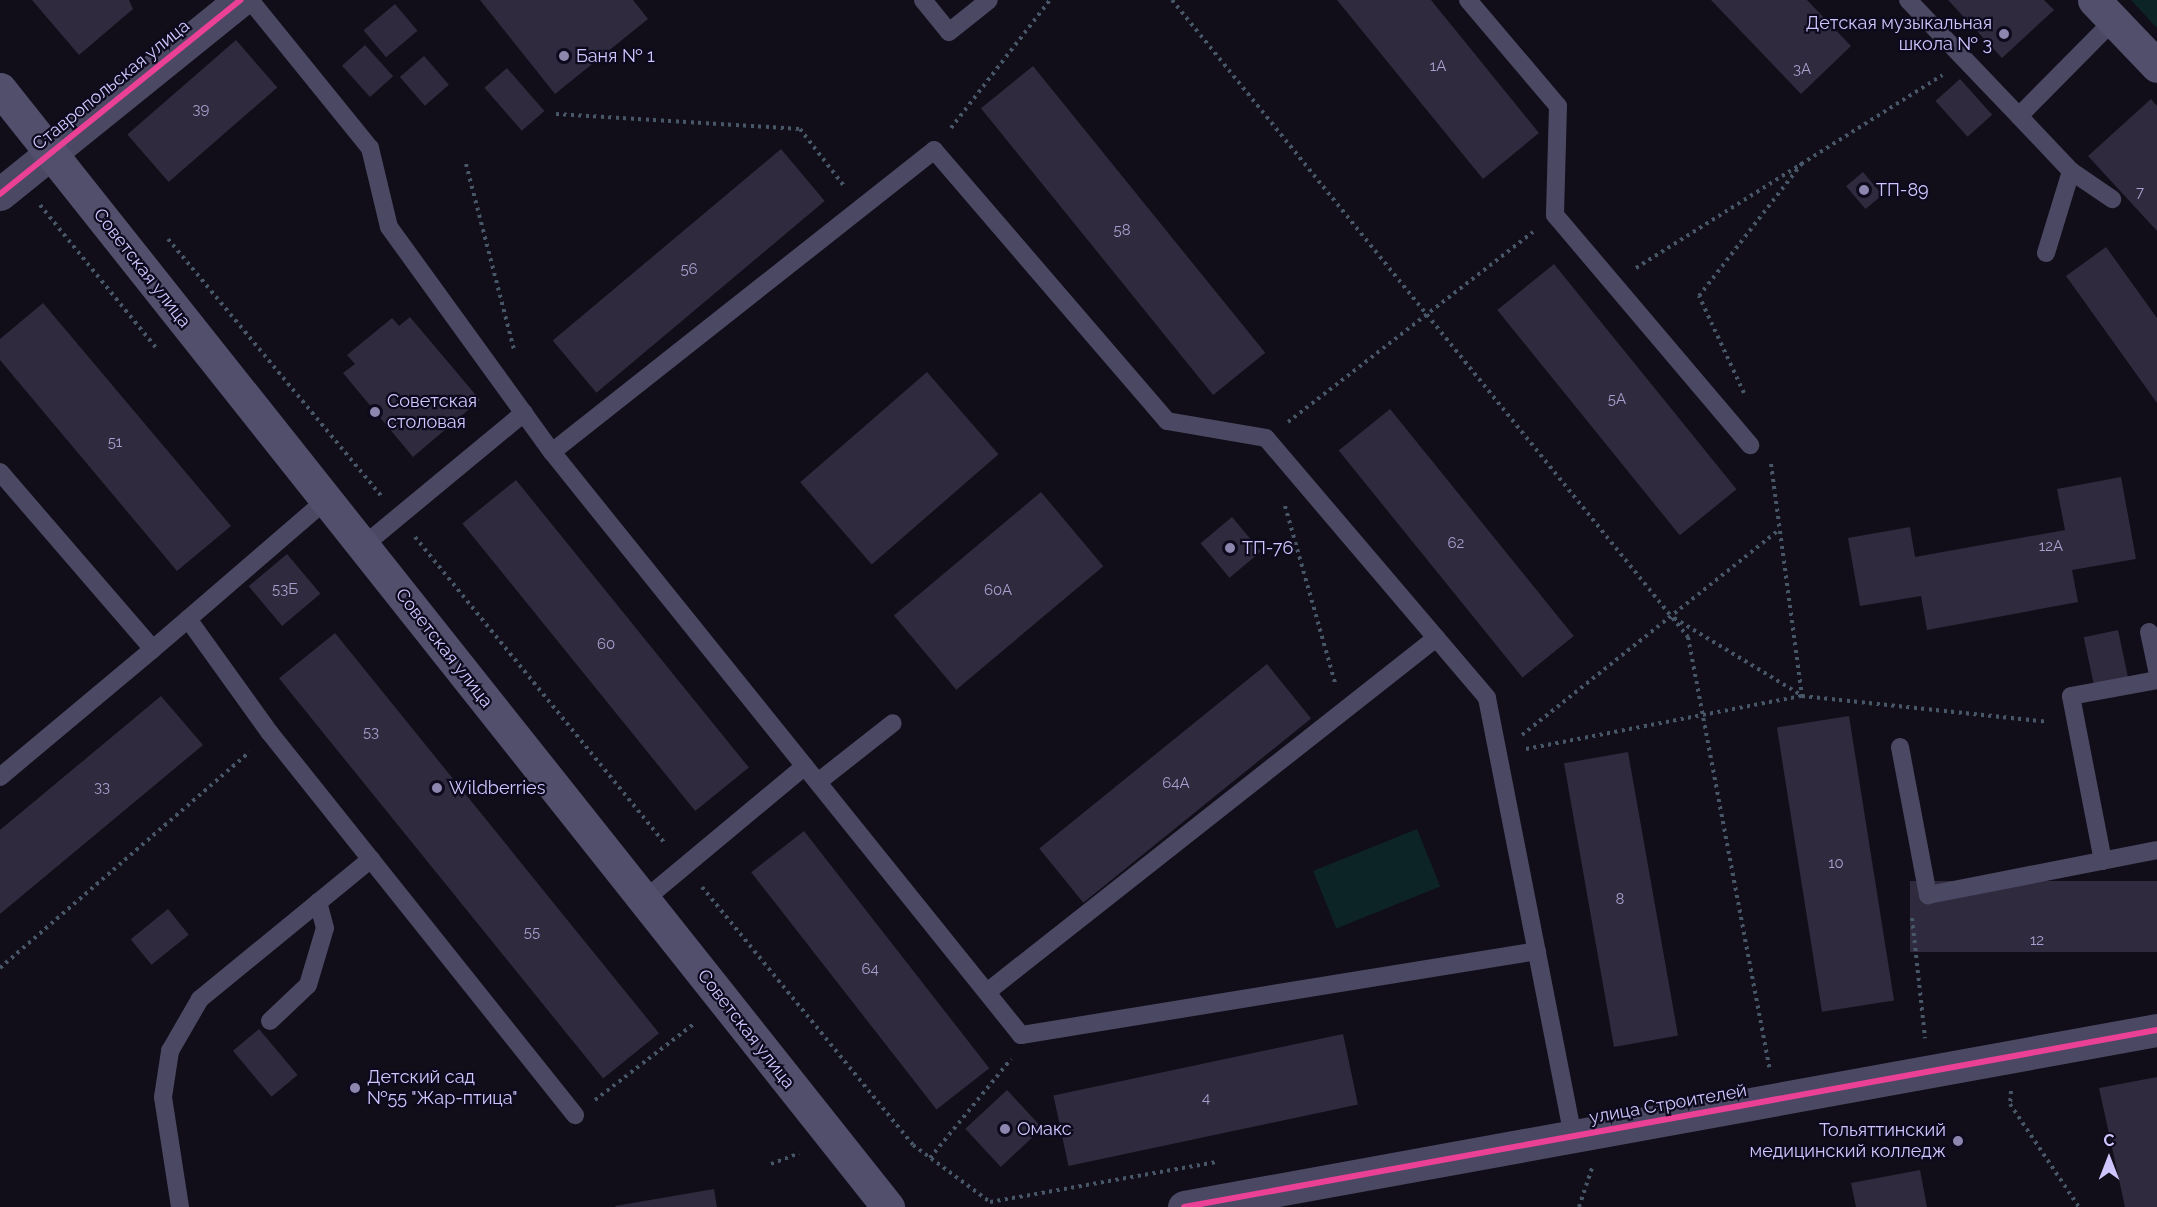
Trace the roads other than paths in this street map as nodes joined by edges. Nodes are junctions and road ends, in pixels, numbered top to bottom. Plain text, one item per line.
1 (240, 0) edge
2 (250, 0) edge
3 (923, 0) edge
4 (989, 0) edge
5 (1468, 0) edge
6 (1908, 0) edge
7 (2103, 10) edge
8 (2157, 66) edge
9 (0, 90) edge
10 (2019, 116) junction
11 (50, 153) junction
12 (2071, 171) junction
13 (0, 194) edge
14 (2112, 199) dead end
15 (2046, 253) dead end
16 (524, 413) junction
17 (1750, 445) dead end
18 (552, 452) junction
19 (0, 472) edge
20 (326, 500) junction
21 (363, 546) junction
22 (188, 619) junction
23 (2149, 632) dead end
24 (1436, 638) junction
25 (153, 649) junction
26 (2157, 670) edge
27 (2157, 680) edge
28 (893, 723) dead end
29 (1900, 747) dead end
30 (806, 766) junction
31 (0, 777) edge
32 (818, 782) junction
33 (2157, 850) edge
34 (371, 859) junction
35 (2103, 861) junction
36 (644, 900) junction
37 (318, 902) junction
38 (1537, 951) junction
39 (987, 992) junction
40 (270, 1021) dead end
41 (2157, 1030) edge
42 (575, 1115) road end
43 (1573, 1136) junction
44 (180, 1207) edge
45 (888, 1207) edge
46 (1184, 1207) edge

1 - 11 street, Ставропольская улица
2 - 16 lane
3 - 4 lane
5 - 17 lane
6 - 10 lane
7 - 8 main road
7 - 10 lane
9 - 11 main road, Советская улица
10 - 12 lane
11 - 13 street, Ставропольская улица
11 - 20 main road, Советская улица
12 - 14 lane
12 - 15 lane
16 - 18 lane
16 - 21 lane
18 - 24 lane
18 - 30 lane
19 - 25 lane
20 - 21 main road, Советская улица
20 - 22 lane
21 - 36 main road, Советская улица
22 - 25 lane
22 - 34 lane
23 - 26 lane
24 - 38 lane
24 - 39 lane
25 - 31 lane
27 - 35 lane
28 - 32 lane
29 - 35 lane
30 - 32 lane
30 - 36 lane
32 - 39 lane
33 - 35 lane
34 - 37 lane
34 - 42 lane
36 - 45 main road, Советская улица
37 - 40 lane
37 - 44 lane
38 - 39 lane
38 - 43 lane
41 - 43 street, улица Строителей
43 - 46 street, улица Строителей

